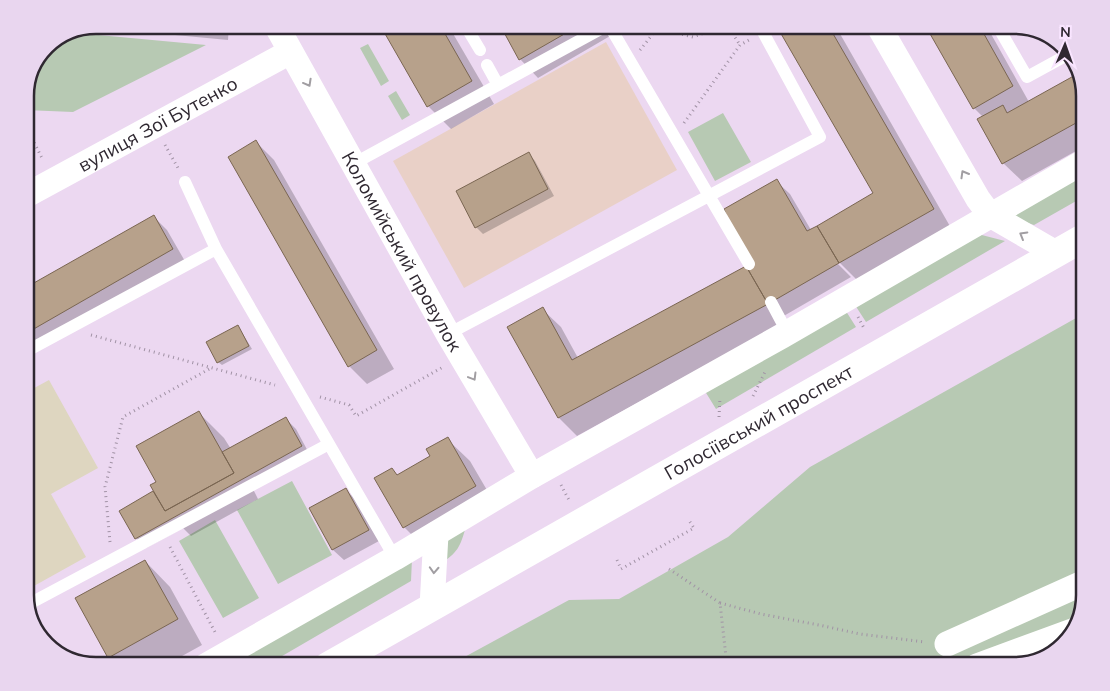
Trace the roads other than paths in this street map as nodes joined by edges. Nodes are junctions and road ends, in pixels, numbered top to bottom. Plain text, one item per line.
1 (281, 34) edge
2 (470, 34) edge
3 (592, 34) edge
4 (614, 34) edge
5 (764, 34) edge
6 (883, 34) edge
7 (1002, 34) edge
8 (480, 50) dead end
9 (290, 52) junction
10 (487, 65) dead end
11 (1040, 70) edge
12 (498, 85) junction
13 (353, 164) junction
14 (1076, 166) edge
15 (185, 182) road end
16 (34, 191) edge
17 (708, 196) junction
18 (990, 215) junction
19 (1076, 242) edge
20 (216, 249) junction
21 (1056, 254) junction
22 (748, 264) dead end
23 (770, 302) dead end
24 (787, 332) junction
25 (448, 334) junction
26 (34, 347) edge
27 (329, 444) junction
28 (532, 476) junction
29 (436, 534) junction
30 (395, 558) junction
31 (1076, 586) edge
32 (34, 601) edge
33 (432, 607) junction
34 (1061, 635) edge
35 (947, 644) road end
36 (220, 657) edge
37 (344, 657) edge
38 (1002, 657) edge

1 - 9 street, Коломийський провулок
2 - 8 lane
3 - 12 lane
4 - 17 lane
5 - 17 lane
18 -> 6 street
7 - 11 lane
9 -> 13 street, Коломийський провулок
9 - 16 street, вулиця Зої Бутенко
10 - 12 lane
12 - 13 lane
13 - 25 street, Коломийський провулок
14 - 18 street
15 - 20 lane
17 - 22 lane
17 - 25 lane
21 -> 18 street
18 - 24 street
19 - 21 highway, Голосіївський проспект
20 - 26 lane
20 - 27 lane
21 - 33 highway, Голосіївський проспект
23 - 24 lane
24 - 28 street
25 -> 28 street, Коломийський провулок
27 - 30 lane
27 - 32 lane
28 - 29 street
29 - 30 street
29 -> 33 street
30 - 36 street
31 - 35 street
33 - 37 highway, Голосіївський проспект
34 - 38 street

